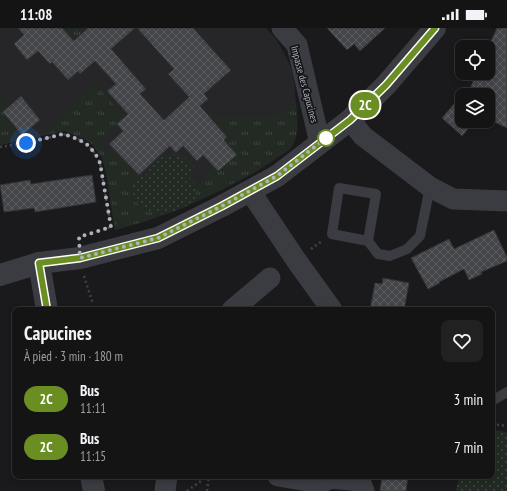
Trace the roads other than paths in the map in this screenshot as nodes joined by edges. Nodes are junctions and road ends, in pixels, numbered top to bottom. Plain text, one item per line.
1 (282, 28) edge
2 (435, 28) edge
3 (350, 120) junction
4 (320, 143) junction
5 (430, 187) junction
6 (250, 191) junction
7 (507, 201) edge
8 (368, 241) junction
9 (39, 263) junction
10 (0, 275) edge
11 (270, 278) dead end
12 (46, 307) edge
13 (236, 307) edge
14 (330, 307) edge
15 (507, 392) edge
16 (495, 399) edge
17 (92, 479) edge
18 (167, 479) edge
19 (296, 479) edge
20 (327, 479) edge
21 (345, 479) edge
22 (94, 491) edge
23 (165, 491) edge
24 (364, 491) edge

1 - 4 street, Impasse des Capucines
2 - 3 street
3 - 4 street
3 - 5 street
4 - 6 street
5 - 7 street
5 - 8 lane
6 - 9 street
6 - 14 street
8 - 8 lane
9 - 10 street
9 - 12 street
11 - 13 street
15 - 16 lane
17 - 22 street
18 - 23 street
19 - 20 street
21 - 24 street

